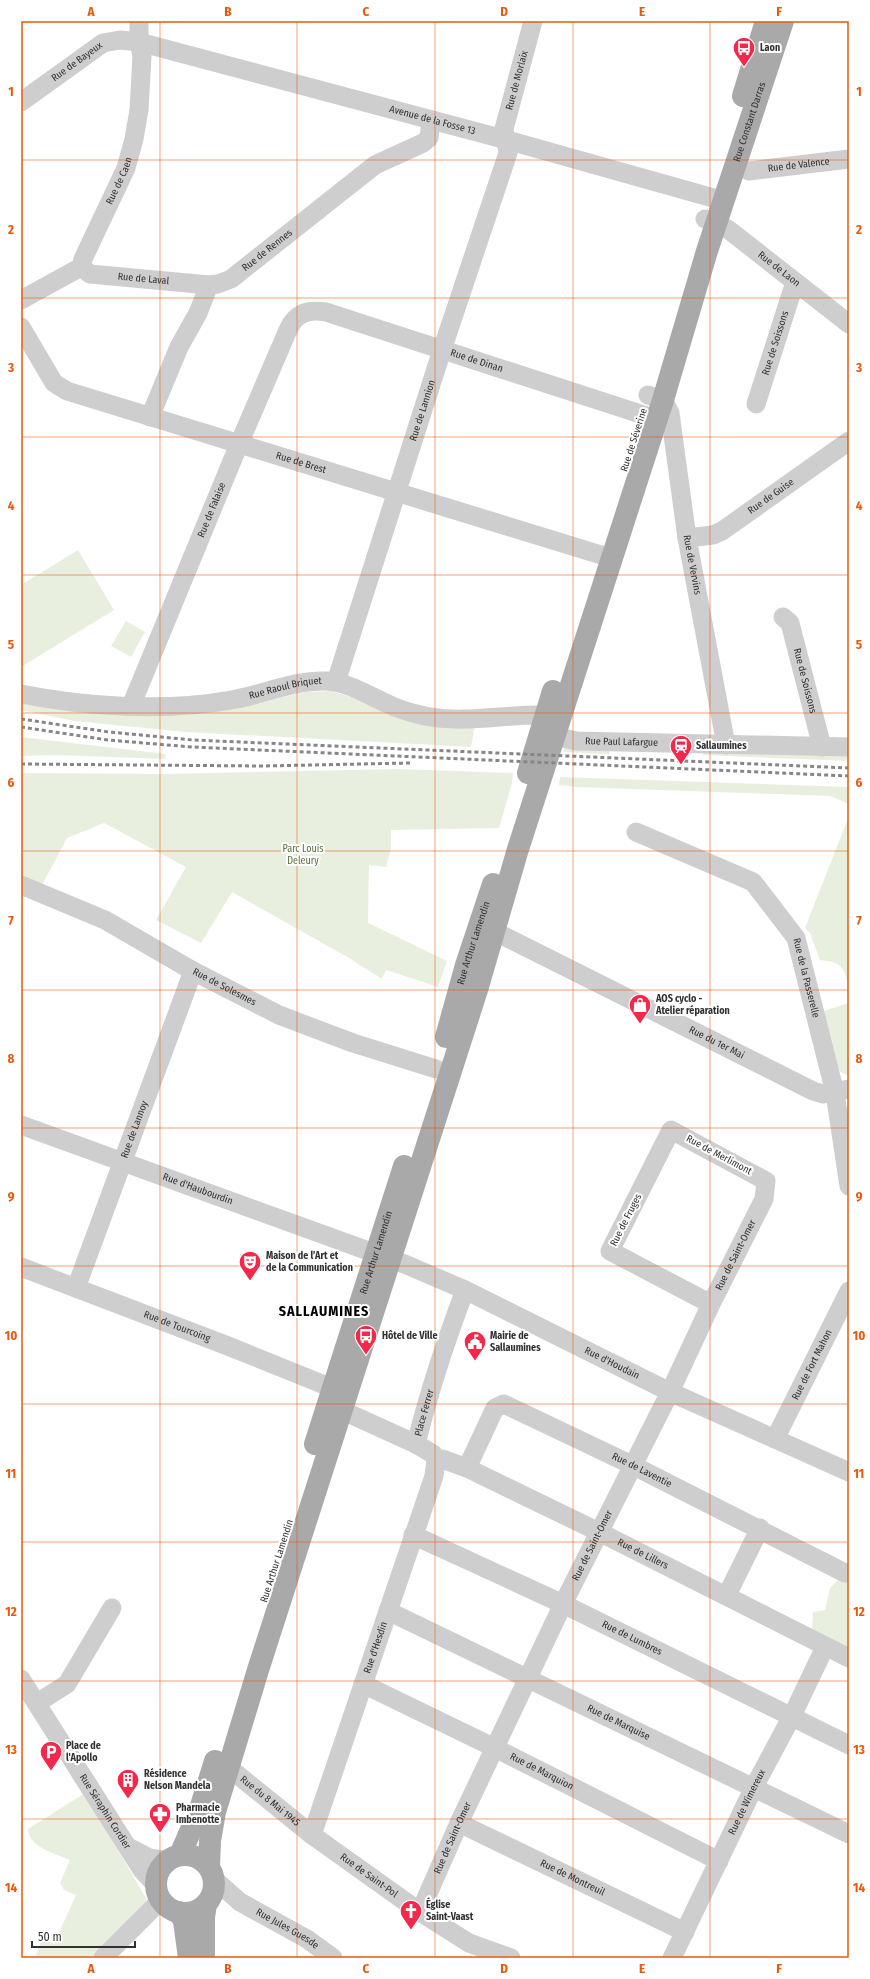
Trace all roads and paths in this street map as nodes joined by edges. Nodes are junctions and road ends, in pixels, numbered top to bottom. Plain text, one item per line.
1 (139, 21) edge
2 (533, 21) edge
3 (766, 21) edge
4 (783, 21) edge
5 (139, 42) junction
6 (21, 102) edge
7 (431, 121) junction
8 (507, 140) junction
9 (849, 159) edge
10 (749, 171) dead end
11 (718, 199) junction
12 (711, 220) junction
13 (81, 268) junction
14 (795, 282) junction
15 (209, 285) junction
16 (21, 300) edge
17 (297, 316) joint
18 (849, 324) edge
19 (21, 327) edge
20 (442, 350) junction
21 (756, 404) dead end
22 (652, 407) junction
23 (150, 417) junction
24 (849, 441) edge
25 (239, 444) junction
26 (398, 494) junction
27 (687, 538) junction
28 (604, 557) junction
29 (783, 617) dead end
30 (336, 682) junction
31 (21, 694) edge
32 (131, 706) junction
33 (545, 729) junction
34 (726, 745) junction
35 (822, 747) junction
36 (849, 747) edge
37 (540, 783) joint
38 (636, 832) dead end
39 (21, 884) edge
40 (487, 926) junction
41 (193, 971) junction
42 (436, 1069) junction
43 (842, 1091) edge
44 (21, 1125) edge
45 (671, 1130) joint
46 (122, 1162) junction
47 (766, 1181) joint
48 (849, 1186) edge
49 (382, 1257) junction
50 (21, 1267) edge
51 (76, 1288) junction
52 (466, 1290) junction
53 (849, 1291) edge
54 (711, 1304) junction
55 (670, 1392) junction
56 (334, 1401) junction
57 (775, 1439) junction
58 (416, 1444) junction
59 (436, 1459) junction
60 (632, 1465) junction
61 (467, 1468) junction
62 (849, 1472) edge
63 (760, 1528) junction
64 (599, 1532) junction
65 (413, 1534) junction
66 (845, 1573) dead end
67 (727, 1595) junction
68 (563, 1604) junction
69 (112, 1608) dead end
70 (388, 1611) junction
71 (825, 1647) junction
72 (849, 1658) edge
73 (21, 1678) edge
74 (529, 1678) junction
75 (363, 1684) junction
76 (37, 1703) junction
77 (792, 1716) junction
78 (849, 1745) edge
79 (495, 1748) junction
80 (228, 1767) junction
81 (754, 1787) junction
82 (459, 1823) junction
83 (849, 1834) edge
84 (312, 1835) junction
85 (128, 1847) junction
86 (174, 1858) junction
87 (719, 1861) junction
88 (212, 1873) junction
89 (159, 1892) junction
90 (208, 1902) junction
91 (240, 1902) junction
92 (179, 1912) junction
93 (420, 1912) junction
94 (685, 1932) junction
95 (103, 1958) edge
96 (189, 1958) edge
97 (204, 1958) edge
98 (333, 1958) edge
99 (511, 1958) edge
100 (672, 1958) edge

1 - 5 street, Rue de Caen
2 - 8 street, Rue de Morlaix
3 - 11 main road, Rue Constant Darras
4 - 11 main road, Rue Constant Darras
5 - 6 street, Rue de Bayeux
5 - 7 street, Avenue de la Fosse 13
5 - 13 street, Rue de Caen
7 - 8 street, Avenue de la Fosse 13
7 - 15 street, Rue de Rennes
8 - 11 street, Avenue de la Fosse 13
8 - 20 street, Rue de Lannion
9 - 10 street, Rue de Valence
11 - 12 main road, Rue Constant Darras
12 - 14 street, Rue de Laon
12 - 22 main road, Rue de Séverine
13 - 15 street, Rue de Laval
13 - 16 street
14 - 18 street, Rue de Laon
14 - 21 street, Rue de Soissons
15 - 23 street
17 - 20 street, Rue de Dinan
17 - 25 street, Rue de Falaise
19 - 23 street, Rue de Brest
20 - 22 street, Rue de Dinan
20 - 26 street, Rue de Lannion
22 - 27 street, Rue de Vervins
22 - 28 main road, Rue de Séverine
23 - 25 street, Rue de Brest
24 - 27 street, Rue de Guise
25 - 26 street, Rue de Brest
25 - 32 street, Rue de Falaise
26 - 28 street, Rue de Brest
26 - 30 street, Rue de Lannion
27 - 34 street, Rue de Vervins
28 - 33 main road, Rue de Séverine
29 - 35 street, Rue de Soissons
30 - 32 street, Rue Raoul Briquet
30 - 33 street, Rue Raoul Briquet
31 - 32 street, Rue Raoul Briquet
33 - 34 street, Rue Paul Lafargue
33 - 37 main road, Rue de Séverine
33 - 40 main road, Rue Arthur Lamendin
34 - 35 street, Rue Paul Lafargue
35 - 36 street, Rue Paul Lafargue
37 - 40 main road, Rue Arthur Lamendin
38 - 43 street, Rue de la Passerelle
39 - 41 street, Rue de Solesmes
40 - 42 main road, Rue Arthur Lamendin
40 - 43 street, Rue du 1er Mai
40 - 49 main road, Rue Arthur Lamendin
41 - 42 street, Rue de Solesmes
41 - 46 street, Rue de Lannoy
42 - 49 main road, Rue Arthur Lamendin
43 - 48 street, Rue de la Passerelle
44 - 46 street, Rue d'Haubourdin
45 - 47 street, Rue de Merlimont
45 - 54 street, Rue de Fruges
46 - 49 street, Rue d'Haubourdin
46 - 51 street, Rue de Lannoy
47 - 54 street, Rue de Saint-Omer
49 - 52 street, Rue d'Houdain
49 - 56 main road, Rue Arthur Lamendin
50 - 51 street, Rue de Tourcoing
51 - 56 street, Rue de Tourcoing
52 - 55 street, Rue d'Houdain
52 - 58 street, Place Ferrer
53 - 57 street, Rue de Fort Mahon
54 - 55 street, Rue de Saint-Omer
55 - 57 street, Rue d'Houdain
55 - 60 street, Rue de Saint-Omer
56 - 58 street, Place Ferrer
56 - 80 main road, Rue Arthur Lamendin
56 - 86 main road, Rue Arthur Lamendin
57 - 62 street, Rue d'Houdain
58 - 59 street, Rue de Lillers
59 - 61 street, Rue de Lillers
59 - 65 street, Rue d'Hesdin
60 - 61 street, Rue de Laventie
60 - 63 street, Rue de Laventie
60 - 64 street, Rue de Saint-Omer
61 - 64 street, Rue de Lillers
63 - 66 street, Rue de Laventie
63 - 67 street
64 - 67 street, Rue de Lillers
64 - 68 street, Rue de Saint-Omer
65 - 68 street, Rue de Lumbres
65 - 70 street, Rue d'Hesdin
67 - 71 street, Rue de Lillers
68 - 74 street, Rue de Saint-Omer
68 - 77 street, Rue de Lumbres
69 - 76 street
70 - 74 street, Rue de Marquise
70 - 75 street, Rue d'Hesdin
71 - 72 street, Rue de Lillers
71 - 77 street, Rue de Wimereux
73 - 76 street, Rue Séraphin Cordier
74 - 79 street, Rue de Saint-Omer
74 - 81 street, Rue de Marquise
75 - 79 street, Rue de Marquion
75 - 84 street, Rue d'Hesdin
76 - 85 street, Rue Séraphin Cordier
77 - 78 street, Rue de Lumbres
77 - 81 street, Rue de Wimereux
79 - 82 street, Rue de Saint-Omer
79 - 87 street, Rue de Marquion
80 - 84 street, Rue du 8 Mai 1945
80 - 88 main road, Rue Arthur Lamendin
81 - 83 street, Rue de Marquise
81 - 87 street, Rue de Wimereux
82 - 93 street, Rue de Saint-Omer
82 - 94 street, Rue de Montreuil
84 - 93 street, Rue de Saint-Pol
85 - 86 street, Rue Séraphin Cordier
85 - 89 street
86 - 88 main road
86 - 89 main road
87 - 94 street, Rue de Wimereux
88 - 90 main road
88 - 91 street, Rue Jules Guesde
89 - 92 main road
89 - 95 street
90 - 91 street, Rue Jules Guesde
90 - 92 main road
90 - 97 main road
91 - 98 street, Rue Jules Guesde
92 - 96 main road
93 - 99 street, Rue de Saint-Pol
94 - 100 street, Rue de Wimereux

